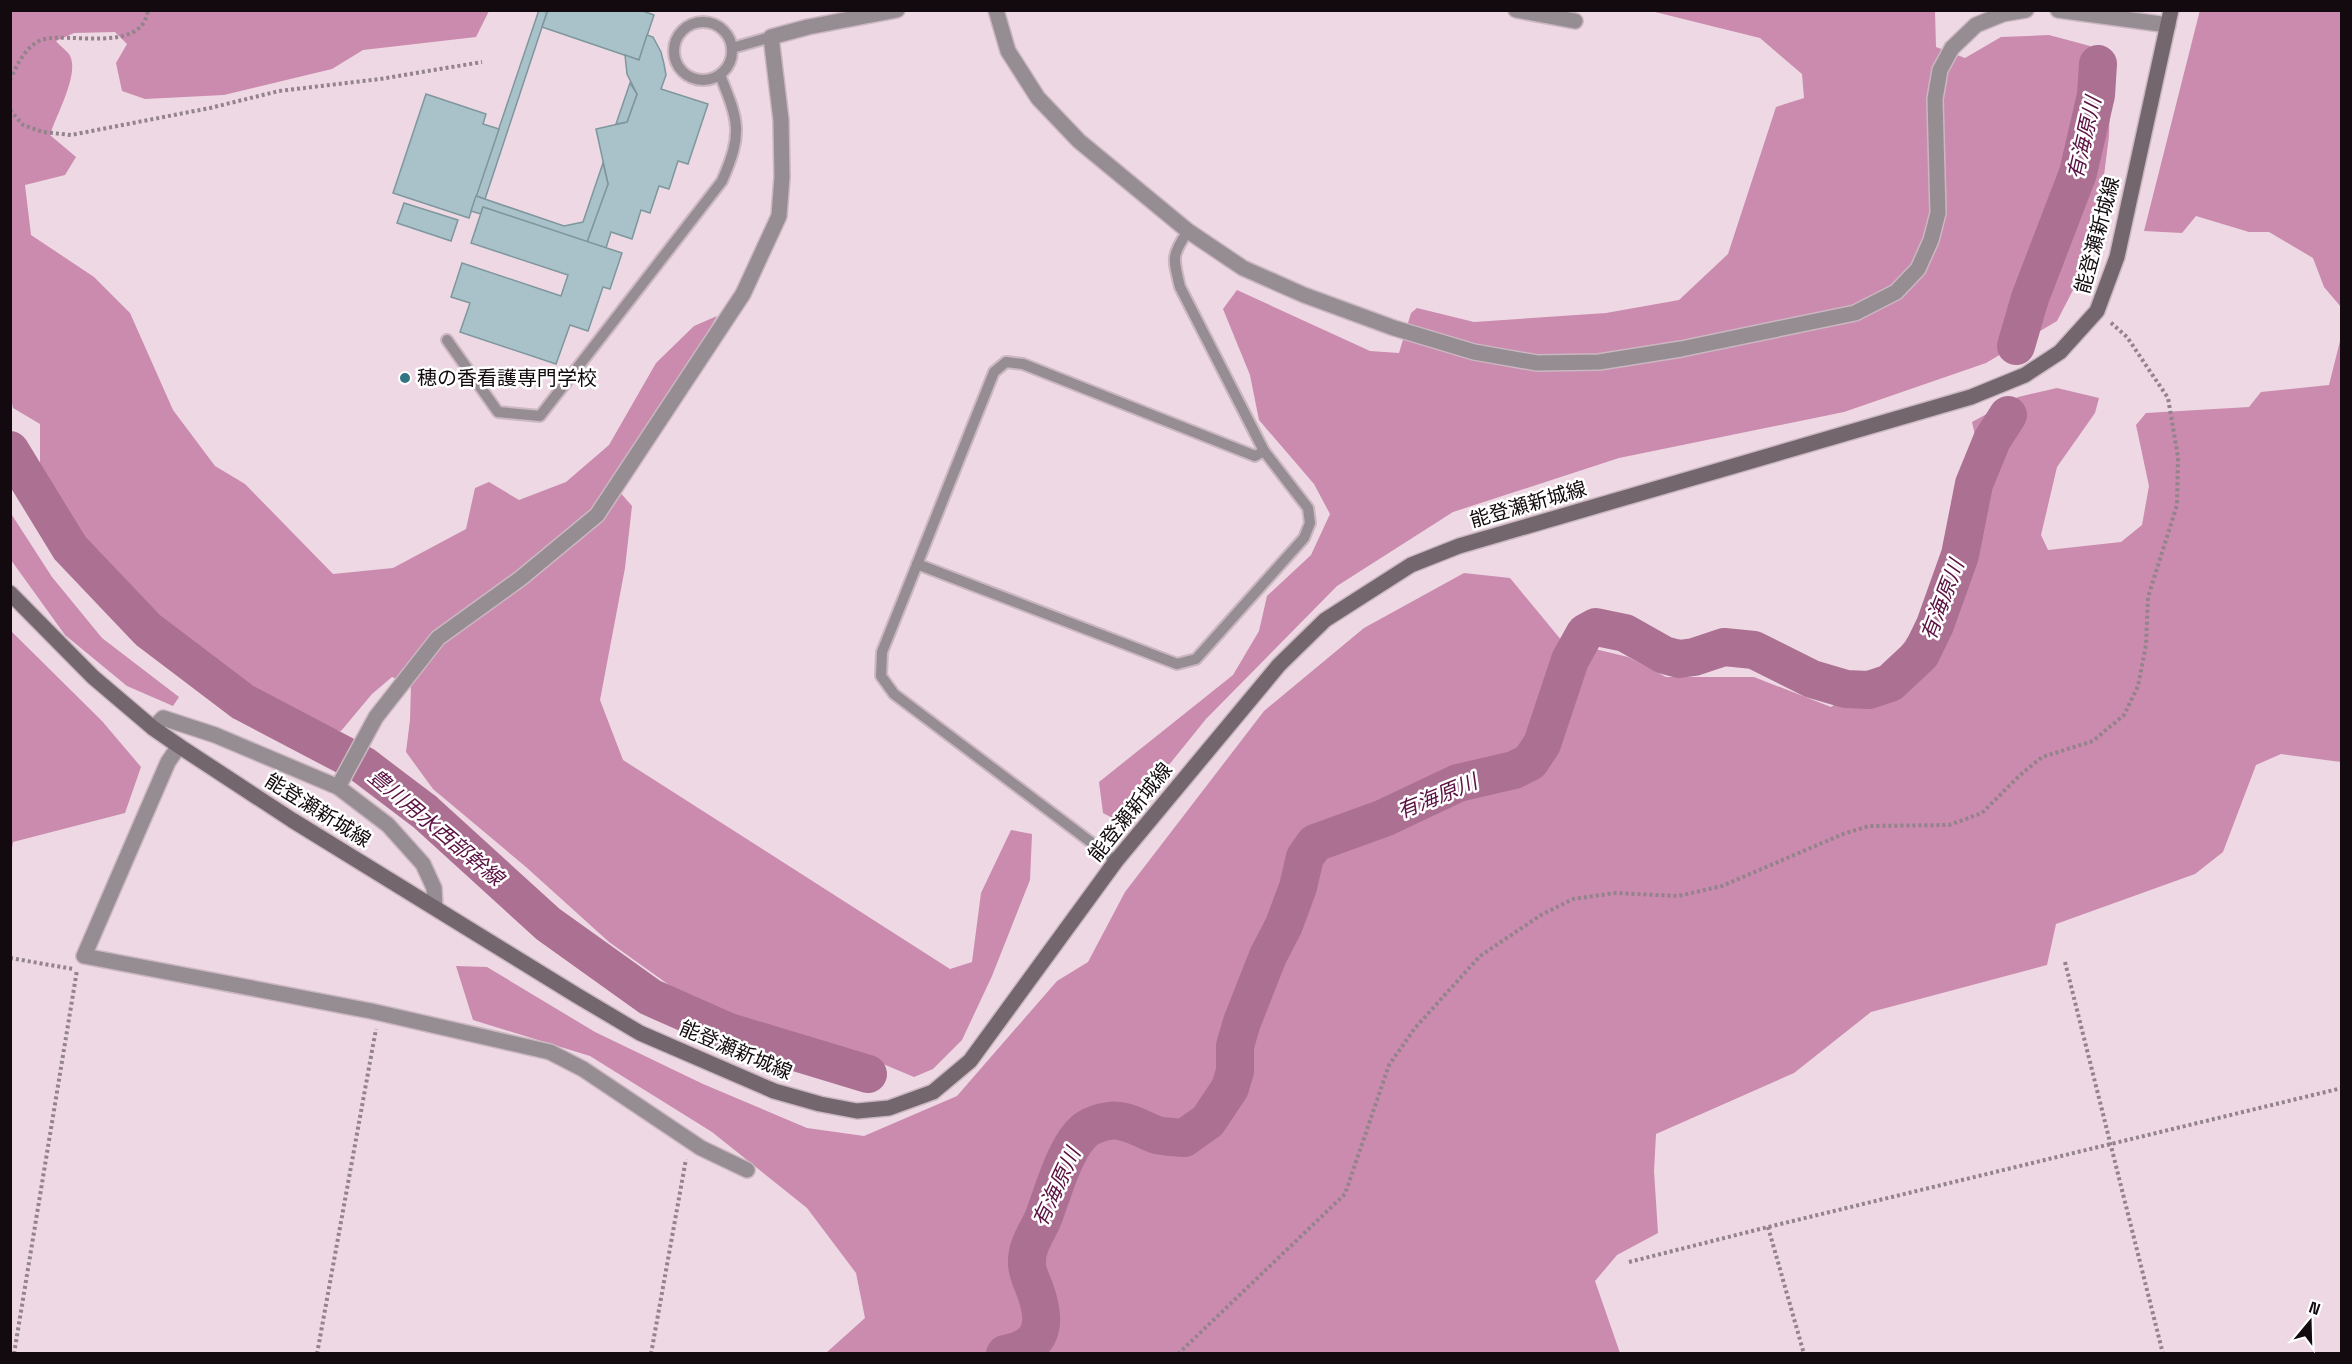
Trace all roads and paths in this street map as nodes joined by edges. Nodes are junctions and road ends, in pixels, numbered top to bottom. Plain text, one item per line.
1 (148, 10) edge
2 (699, 10) edge
3 (897, 10) edge
4 (996, 10) edge
5 (1516, 10) edge
6 (2026, 10) edge
7 (2058, 10) edge
8 (2170, 18) edge
9 (1575, 21) dead end
10 (700, 22) junction
11 (771, 37) junction
12 (732, 48) junction
13 (482, 62) dead end
14 (720, 75) junction
15 (10, 80) edge
16 (10, 110) edge
17 (1188, 231) junction
18 (2097, 311) junction
19 (447, 340) dead end
20 (1264, 450) junction
21 (917, 564) junction
22 (10, 593) edge
23 (153, 728) junction
24 (179, 746) junction
25 (341, 782) junction
26 (1116, 861) junction
27 (435, 907) junction
28 (10, 958) edge
29 (2065, 962) dead end
30 (80, 963) junction
31 (379, 1014) junction
32 (2342, 1088) edge
33 (692, 1142) junction
34 (2111, 1144) junction
35 (747, 1170) dead end
36 (1768, 1227) junction
37 (1629, 1262) dead end
38 (14, 1353) edge
39 (317, 1353) edge
40 (651, 1353) edge
41 (1178, 1353) edge
42 (1804, 1353) edge
43 (2163, 1353) edge

1 - 15 path
2 - 10 lane
3 - 11 street
4 - 17 street
5 - 9 street
6 - 17 street
7 - 8 street
8 - 18 main road, 能登瀬新城線
10 - 12 lane
10 - 14 lane
11 - 12 lane
11 - 25 street
12 - 14 lane
13 - 16 path
14 - 19 lane
17 - 20 lane
18 - 26 main road, 能登瀬新城線
18 - 41 path
20 - 21 lane
20 - 21 lane
21 - 26 lane
22 - 23 main road, 能登瀬新城線
23 - 24 main road, 能登瀬新城線
23 - 25 street
24 - 27 main road, 能登瀬新城線
24 - 30 street
25 - 27 street
26 - 27 main road, 能登瀬新城線
28 - 30 path
29 - 34 path
30 - 31 street
30 - 38 path
31 - 33 street
31 - 39 path
32 - 34 path
33 - 35 street
33 - 40 path
34 - 36 path
34 - 43 path
36 - 37 path
36 - 42 path

